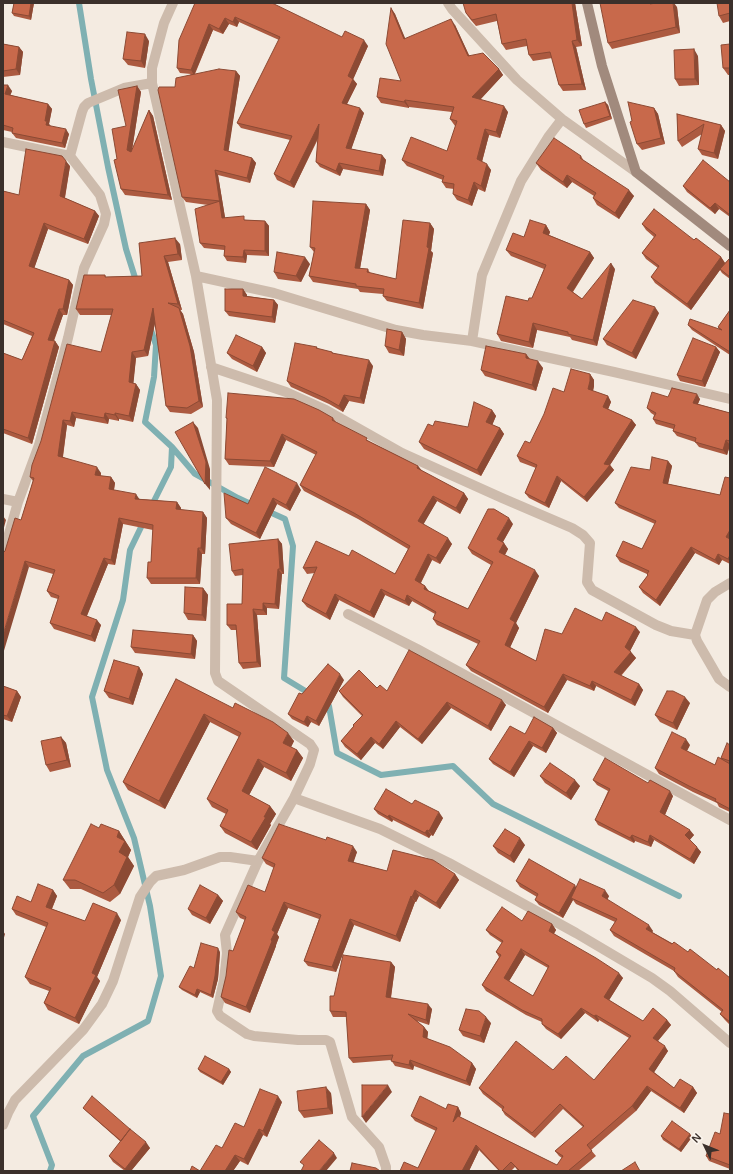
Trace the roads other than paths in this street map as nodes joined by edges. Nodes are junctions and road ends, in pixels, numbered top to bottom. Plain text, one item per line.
1 (173, 3) edge
2 (448, 3) edge
3 (588, 3) edge
4 (152, 83) junction
5 (562, 118) junction
6 (3, 142) edge
7 (70, 156) junction
8 (636, 172) junction
9 (730, 246) edge
10 (196, 276) junction
11 (472, 341) junction
12 (211, 367) junction
13 (730, 399) edge
14 (3, 499) edge
15 (18, 502) junction
16 (3, 555) edge
17 (730, 583) edge
18 (348, 614) dead end
19 (695, 635) junction
20 (730, 687) edge
21 (294, 798) junction
22 (730, 820) edge
23 (258, 861) junction
24 (730, 1043) edge
25 (3, 1125) edge
26 (386, 1171) edge

1 - 4 street
2 - 5 street
3 - 8 street
4 - 7 street
4 - 10 street
5 - 8 street
5 - 11 street
6 - 7 street
7 - 15 street
8 - 9 street
10 - 11 street
10 - 12 street
11 - 13 street
12 - 19 street
12 - 21 street
14 - 15 street
15 - 16 street
17 - 19 street
18 - 22 street
19 - 20 street
21 - 23 street
21 - 24 street
23 - 25 street
23 - 26 street

